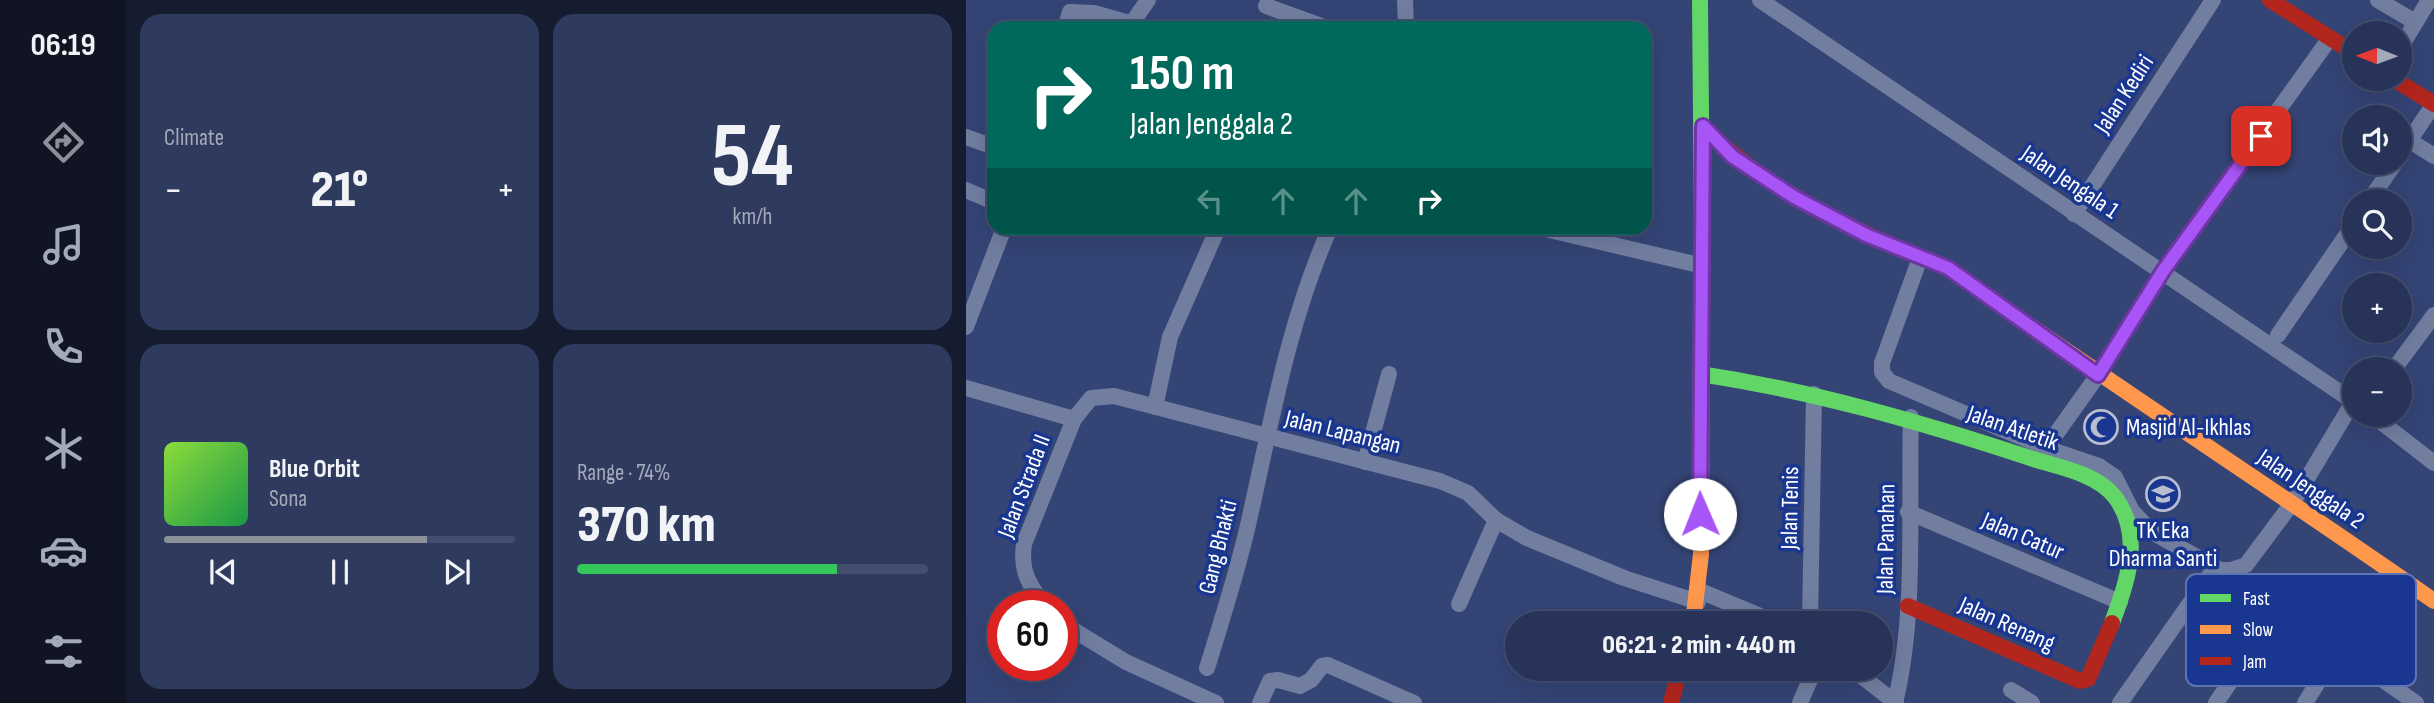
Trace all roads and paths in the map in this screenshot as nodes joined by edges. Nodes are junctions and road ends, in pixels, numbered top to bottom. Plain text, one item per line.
1 (1148, 0) edge
2 (1405, 0) edge
3 (1700, 0) edge
4 (1760, 0) edge
5 (2213, 0) edge
6 (2270, 0) edge
7 (2378, 0) edge
8 (2429, 0) edge
9 (1266, 6) dead end
10 (1067, 13) edge
11 (1122, 21) edge
12 (1141, 21) edge
13 (1308, 21) edge
14 (1406, 21) edge
15 (2415, 22) junction
16 (2412, 27) edge
17 (2330, 38) junction
18 (2342, 46) edge
19 (2412, 90) edge
20 (2434, 104) edge
21 (1703, 126) junction
22 (966, 137) edge
23 (2412, 138) edge
24 (2412, 142) edge
25 (987, 144) edge
26 (2434, 156) edge
27 (966, 190) edge
28 (987, 199) edge
29 (2074, 214) junction
30 (1001, 235) edge
31 (1215, 235) edge
32 (1326, 235) edge
33 (1571, 235) edge
34 (2342, 241) edge
35 (1920, 258) junction
36 (1703, 266) junction
37 (2163, 271) junction
38 (2434, 315) edge
39 (966, 327) edge
40 (2278, 335) dead end
41 (2403, 357) edge
42 (1389, 374) dead end
43 (1700, 374) junction
44 (2098, 375) junction
45 (966, 387) edge
46 (1814, 394) junction
47 (2342, 394) edge
48 (1155, 407) junction
49 (1911, 417) junction
50 (1073, 419) junction
51 (2342, 420) edge
52 (2388, 427) edge
53 (1267, 436) junction
54 (2046, 448) junction
55 (1365, 461) junction
56 (2434, 463) edge
57 (2293, 502) junction
58 (1908, 512) junction
59 (1496, 520) junction
60 (2396, 574) edge
61 (2416, 588) edge
62 (1034, 590) edge
63 (1699, 597) junction
64 (2434, 601) edge
65 (2120, 602) junction
66 (1459, 604) dead end
67 (1908, 606) junction
68 (2186, 609) edge
69 (1696, 611) edge
70 (1741, 611) edge
71 (1811, 611) edge
72 (1078, 633) edge
73 (1207, 668) dead end
74 (2088, 680) joint
75 (1677, 681) edge
76 (1809, 681) edge
77 (1867, 681) edge
78 (2227, 686) edge
79 (2316, 686) edge
80 (2392, 686) edge
81 (2011, 690) dead end
82 (1216, 703) edge
83 (1260, 703) edge
84 (1414, 703) edge
85 (1671, 703) edge
86 (1800, 703) edge
87 (1895, 703) edge
88 (2032, 703) edge
89 (2120, 703) edge
90 (2216, 703) edge
91 (2305, 703) edge
92 (2415, 703) edge

1 - 12 street
2 - 14 street
3 - 21 street
4 - 29 street, Jalan Jengala 1
5 - 29 street, Jalan Kediri
6 - 17 street
7 - 15 street
8 - 15 street
9 - 13 street
10 - 11 street
15 - 16 street
17 - 18 street
17 - 37 street
19 - 20 street
20 - 23 street
21 - 35 street, Jalan Jenggala 2
21 - 36 street
22 - 25 street
24 - 26 street
27 - 28 street
29 - 37 street, Jalan Jengala 1
30 - 39 street
31 - 48 street
32 - 53 street, Gang Bhakti
33 - 36 street
34 - 40 street
35 - 44 street, Jalan Jenggala 2
35 - 54 street
36 - 43 street
37 - 44 street
37 - 47 street, Jalan Jengala 1
38 - 41 street
42 - 55 street
43 - 46 street, Jalan Atletik
43 - 63 street
44 - 54 street
44 - 57 street, Jalan Jenggala 2
45 - 50 street
46 - 49 street, Jalan Atletik
46 - 71 street, Jalan Tenis
48 - 50 street, Jalan Lapangan
48 - 53 street, Jalan Lapangan
49 - 58 street, Jalan Panahan
49 - 65 street, Jalan Atletik
50 - 62 street, Jalan Strada II
51 - 57 street
52 - 56 street
53 - 55 street, Jalan Lapangan
53 - 73 street, Gang Bhakti
54 - 57 street
55 - 59 street, Jalan Lapangan
57 - 60 street, Jalan Jenggala 2
58 - 65 street, Jalan Catur
58 - 67 street, Jalan Panahan
59 - 63 street, Jalan Lapangan
59 - 66 street
61 - 64 street, Jalan Jenggala 2
63 - 69 street
63 - 70 street, Jalan Lapangan
65 - 74 street, Jalan Atletik
67 - 74 street, Jalan Renang
67 - 87 street, Jalan Panahan
68 - 89 street
72 - 82 street
75 - 85 street
76 - 86 street
77 - 87 street
78 - 90 street
79 - 91 street
80 - 92 street
81 - 88 street
83 - 84 street

